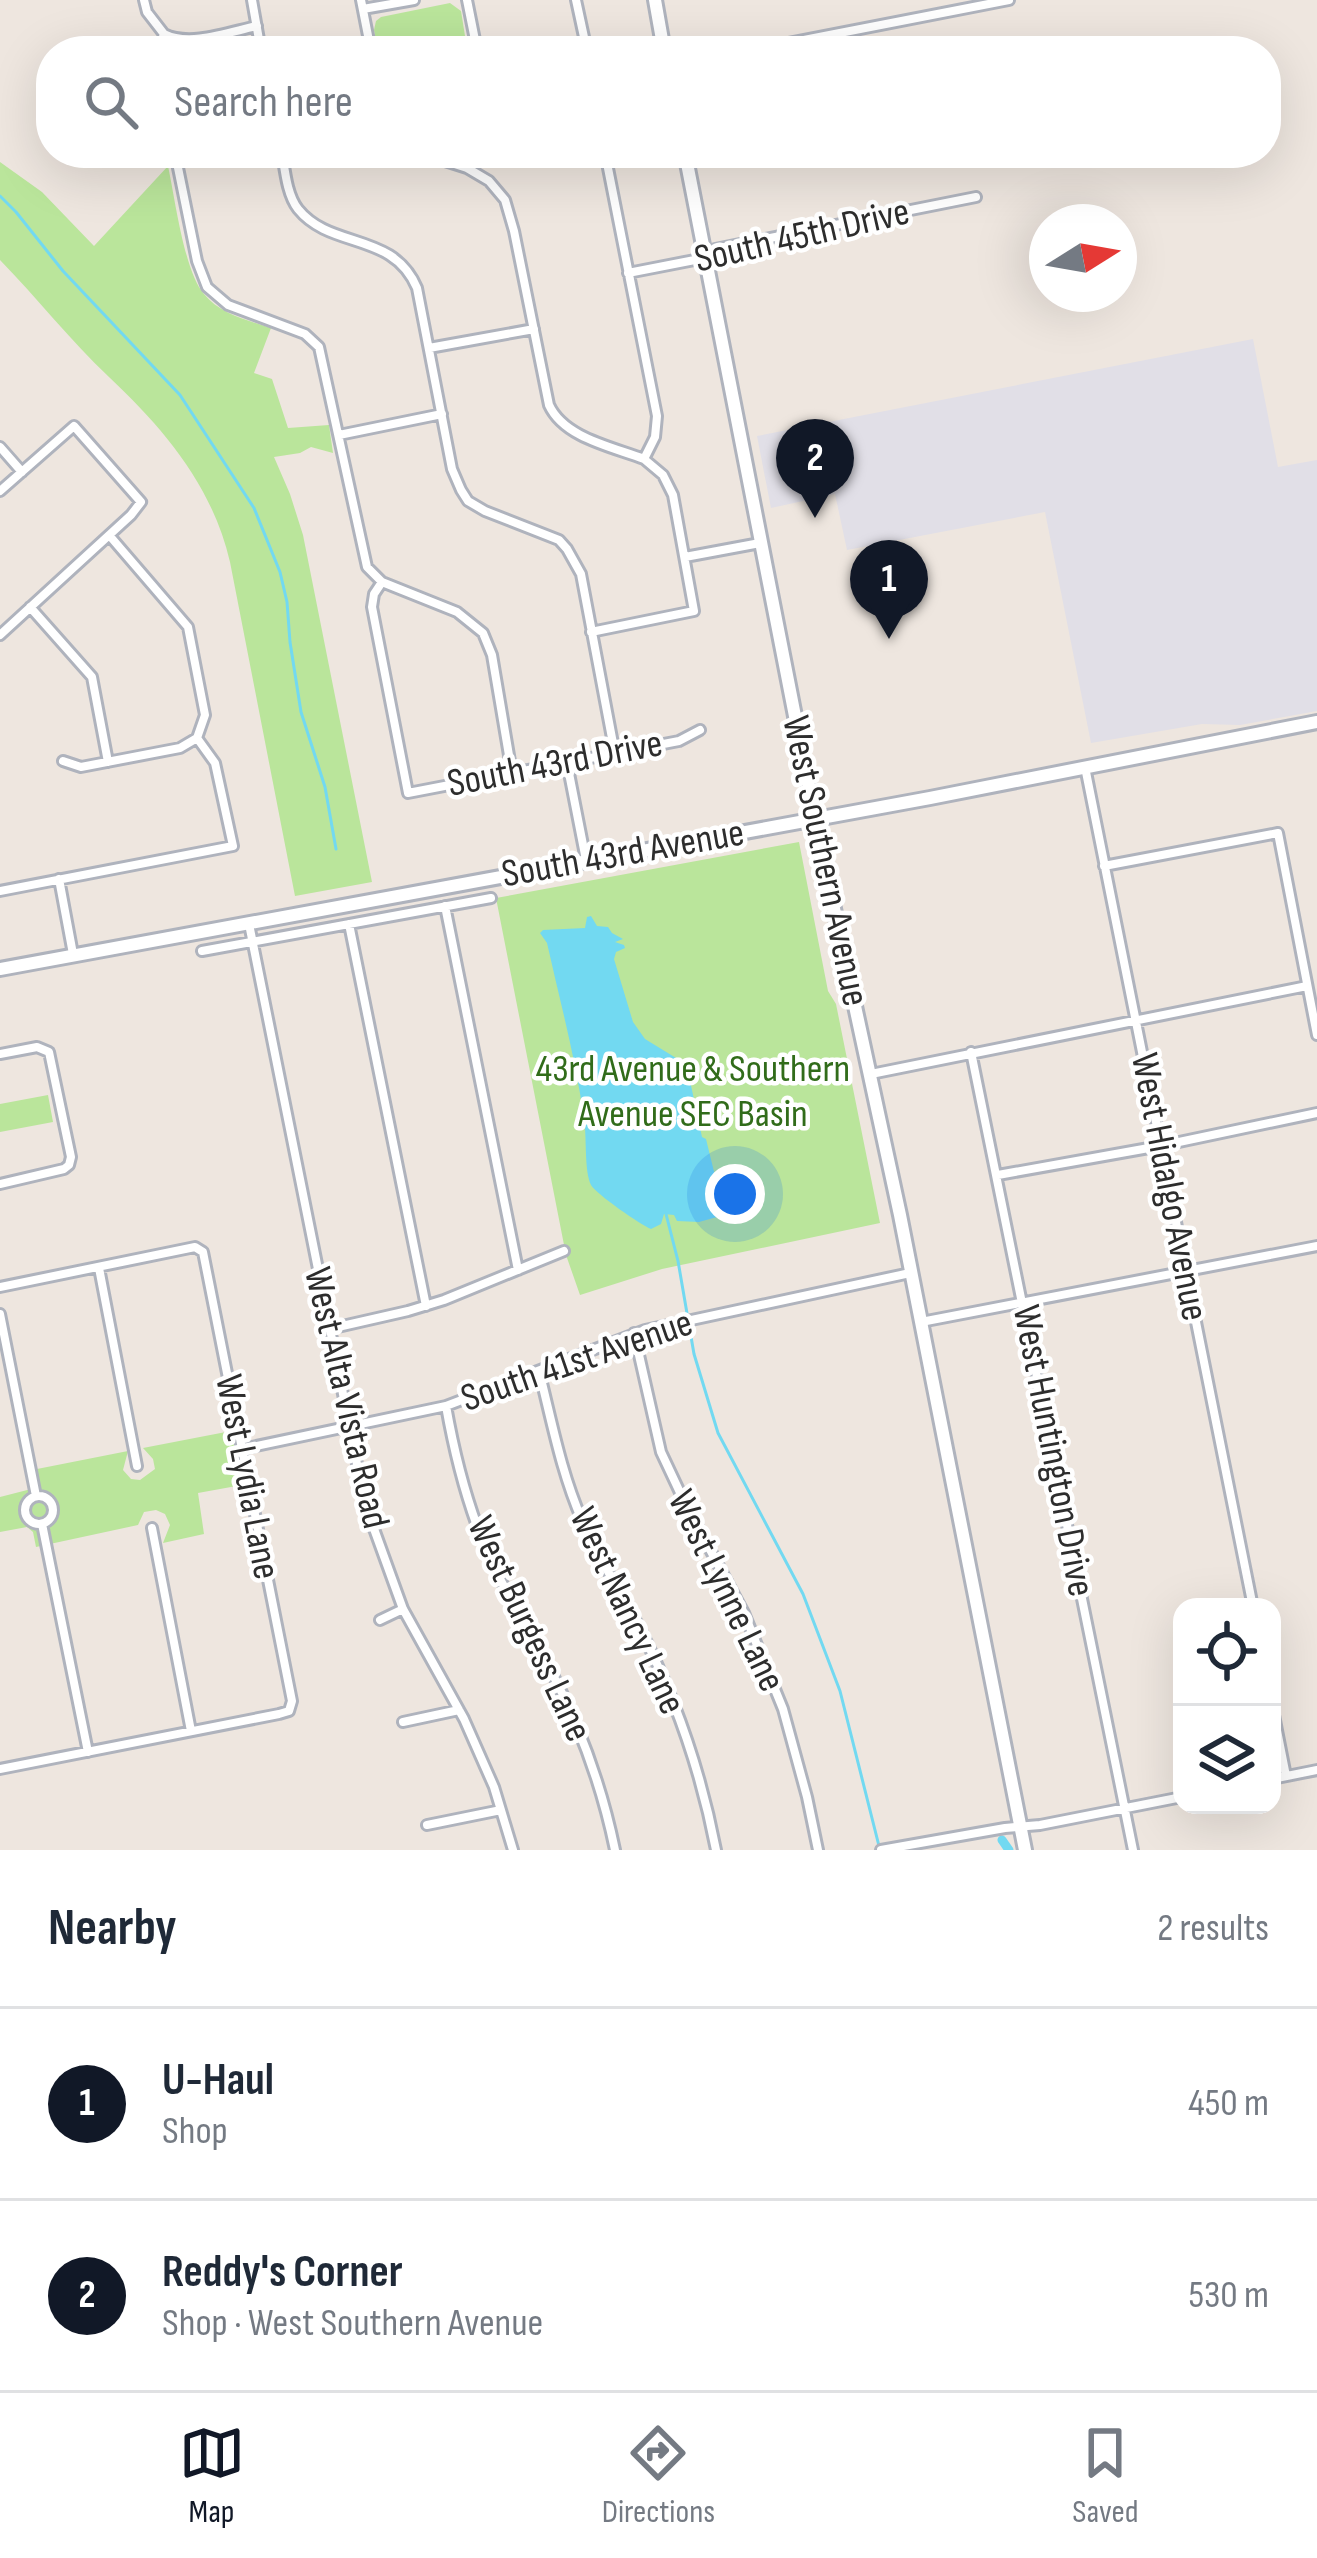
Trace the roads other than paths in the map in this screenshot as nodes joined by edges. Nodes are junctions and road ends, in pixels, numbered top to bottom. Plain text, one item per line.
1 (144, 0) edge
2 (252, 0) edge
3 (414, 0) edge
4 (467, 0) edge
5 (576, 0) edge
6 (655, 0) edge
7 (1009, 0) edge
8 (362, 5) edge
9 (256, 26) junction
10 (164, 34) joint
11 (167, 36) edge
12 (207, 36) edge
13 (258, 36) edge
14 (368, 36) edge
15 (474, 36) edge
16 (583, 36) edge
17 (661, 36) edge
18 (824, 36) edge
19 (178, 168) edge
20 (284, 168) edge
21 (467, 168) edge
22 (608, 168) edge
23 (688, 168) edge
24 (976, 197) dead end
25 (705, 259) junction
26 (628, 274) junction
27 (534, 329) junction
28 (429, 348) junction
29 (442, 414) junction
30 (339, 435) junction
31 (0, 448) edge
32 (644, 459) junction
33 (22, 472) junction
34 (0, 491) edge
35 (109, 536) junction
36 (761, 543) junction
37 (685, 557) junction
38 (382, 582) junction
39 (30, 607) junction
40 (591, 632) junction
41 (0, 635) edge
42 (1317, 722) edge
43 (700, 730) dead end
44 (197, 738) junction
45 (615, 754) junction
46 (64, 761) dead end
47 (108, 762) junction
48 (567, 763) junction
49 (1085, 767) junction
50 (512, 772) junction
51 (815, 819) junction
52 (586, 860) junction
53 (1104, 866) junction
54 (59, 879) junction
55 (0, 890) edge
56 (491, 898) dead end
57 (445, 906) junction
58 (248, 923) junction
59 (350, 924) junction
60 (252, 942) junction
61 (202, 951) dead end
62 (73, 956) junction
63 (0, 969) edge
64 (1307, 986) junction
65 (1136, 1020) junction
66 (1317, 1035) edge
67 (971, 1052) junction
68 (0, 1054) edge
69 (869, 1074) junction
70 (1317, 1113) edge
71 (1160, 1146) junction
72 (998, 1175) junction
73 (0, 1184) edge
74 (1317, 1246) edge
75 (564, 1251) dead end
76 (99, 1268) junction
77 (518, 1270) junction
78 (1186, 1271) junction
79 (911, 1273) junction
80 (0, 1287) edge
81 (1023, 1303) junction
82 (426, 1306) junction
83 (0, 1314) edge
84 (921, 1322) junction
85 (329, 1329) junction
86 (634, 1334) junction
87 (538, 1371) junction
88 (446, 1406) junction
89 (348, 1428) junction
90 (242, 1449) junction
91 (137, 1466) dead end
92 (36, 1496) junction
93 (42, 1524) junction
94 (152, 1528) dead end
95 (1250, 1598) edge
96 (404, 1609) junction
97 (380, 1619) dead end
98 (1272, 1706) edge
99 (459, 1710) junction
100 (403, 1722) dead end
101 (190, 1731) junction
102 (88, 1752) junction
103 (0, 1769) edge
104 (1317, 1770) edge
105 (1286, 1776) junction
106 (1281, 1777) edge
107 (1173, 1799) edge
108 (1125, 1808) junction
109 (502, 1810) junction
110 (427, 1825) dead end
111 (1020, 1827) junction
112 (513, 1850) edge
113 (615, 1850) edge
114 (716, 1850) edge
115 (818, 1850) edge
116 (881, 1850) edge
117 (1024, 1850) edge
118 (1133, 1850) edge

1 - 10 street
2 - 9 street
3 - 8 street
4 - 15 street
5 - 16 street
6 - 17 main road
7 - 18 street
8 - 14 street
9 - 12 street
9 - 13 street
10 - 11 street
19 - 30 street
20 - 28 street
21 - 27 street
22 - 26 street
23 - 25 main road, West Southern Avenue
24 - 25 street, South 45th Drive
25 - 26 street, South 45th Drive
25 - 36 main road, West Southern Avenue
26 - 32 street
27 - 28 street
27 - 32 street
28 - 29 street
29 - 30 street
29 - 40 street
30 - 38 street
31 - 33 street
32 - 37 street
33 - 34 street
33 - 35 street
35 - 39 street
35 - 44 street
36 - 37 street
36 - 51 main road, West Southern Avenue
37 - 40 street
38 - 50 street
38 - 50 street, South 43rd Drive
39 - 41 street
39 - 47 street
40 - 45 street
42 - 49 main road, South 43rd Avenue
43 - 45 street, South 43rd Drive
44 - 47 street
44 - 54 street
45 - 48 street, South 43rd Drive
46 - 47 street
48 - 50 street, South 43rd Drive
48 - 52 street
49 - 51 main road, South 43rd Avenue
49 - 53 street, West Hidalgo Avenue
51 - 52 main road, South 43rd Avenue
51 - 69 main road, West Southern Avenue
52 - 58 main road, South 43rd Avenue
53 - 64 street
53 - 65 street, West Hidalgo Avenue
54 - 55 street
54 - 62 street
56 - 57 street, South 43rd Avenue
57 - 59 street, South 43rd Avenue
57 - 77 street
58 - 60 street, West Alta Vista Road
58 - 62 main road, South 43rd Avenue
59 - 60 street, South 43rd Avenue
59 - 82 street
60 - 61 street, South 43rd Avenue
60 - 85 street, West Alta Vista Road
62 - 63 main road, South 43rd Avenue
64 - 65 street
64 - 66 street
65 - 67 street
65 - 71 street, West Hidalgo Avenue
67 - 69 street
67 - 72 street, West Huntington Drive
68 - 73 street
69 - 79 main road, West Southern Avenue
70 - 71 street
71 - 72 street
71 - 78 street, West Hidalgo Avenue
72 - 81 street, West Huntington Drive
74 - 78 street
75 - 77 street
76 - 80 street
76 - 90 street, West Lydia Lane
76 - 91 street
77 - 82 street
78 - 81 street
78 - 95 street, West Hidalgo Avenue
79 - 84 main road, West Southern Avenue
79 - 86 street, South 41st Avenue
81 - 84 street
81 - 108 street, West Huntington Drive
82 - 85 street
83 - 92 street
84 - 111 main road, West Southern Avenue
85 - 89 street, West Alta Vista Road
86 - 87 street, South 41st Avenue
86 - 115 street, West Lynne Lane
87 - 88 street, South 41st Avenue
87 - 114 street, West Nancy Lane
88 - 89 street, South 41st Avenue
88 - 113 street, West Burgess Lane
89 - 90 street, South 41st Avenue
89 - 96 street, West Alta Vista Road
90 - 101 street, West Lydia Lane
92 - 93 street
92 - 93 street
93 - 102 street
94 - 101 street
96 - 97 street
96 - 99 street, West Alta Vista Road
98 - 105 street
99 - 100 street
99 - 109 street, West Alta Vista Road
101 - 102 street
102 - 103 street
104 - 105 street
105 - 106 street
107 - 108 street
108 - 111 street
108 - 118 street, West Huntington Drive
109 - 110 street
109 - 112 street, West Alta Vista Road
111 - 116 street
111 - 117 main road, West Southern Avenue

